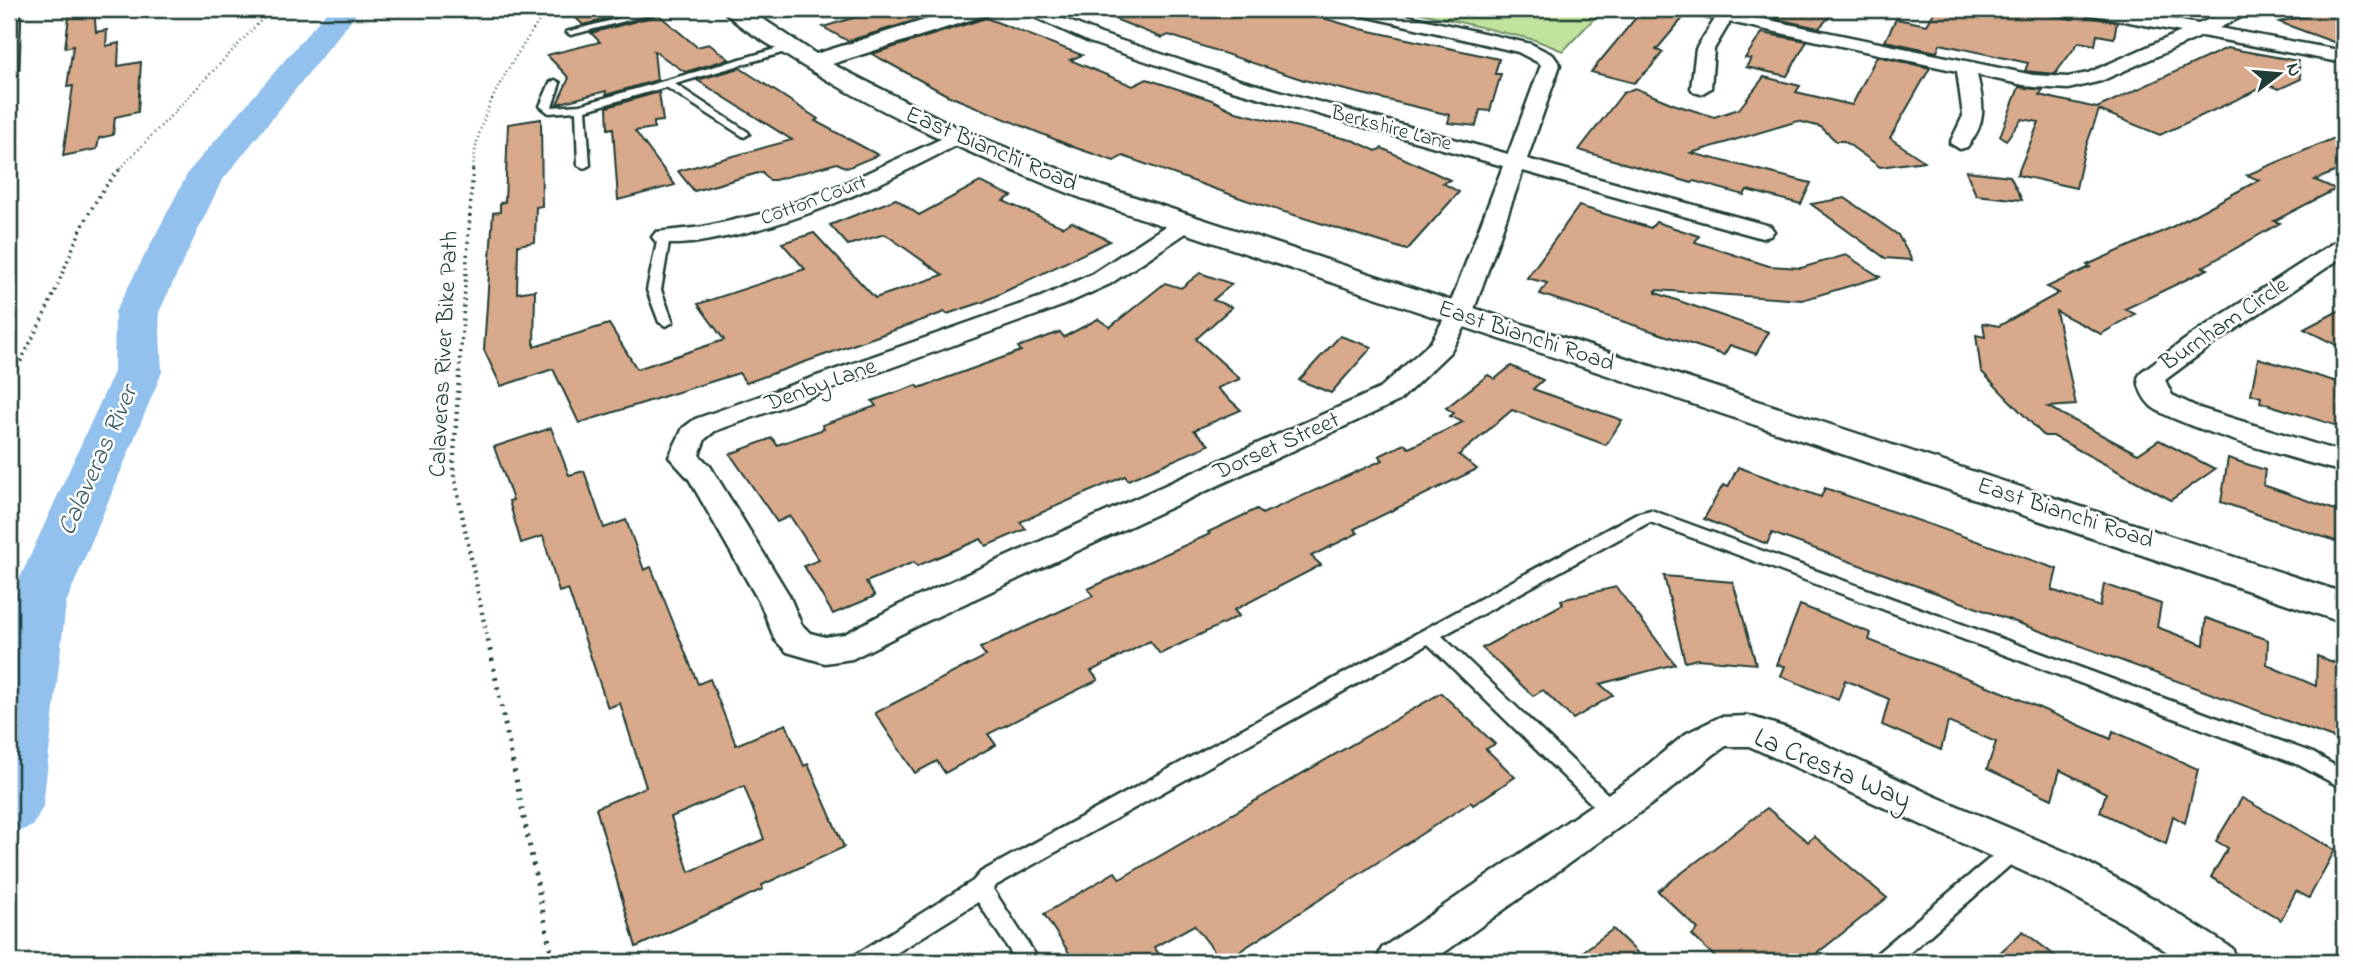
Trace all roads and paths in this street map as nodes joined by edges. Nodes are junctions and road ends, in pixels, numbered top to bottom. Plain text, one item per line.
1 (11, 9) edge
2 (272, 9) edge
3 (547, 9) edge
4 (666, 9) edge
5 (734, 9) edge
6 (981, 9) edge
7 (1026, 9) edge
8 (1358, 9) edge
9 (1692, 9) edge
10 (2088, 9) edge
11 (2248, 9) edge
12 (1726, 16) junction
13 (2202, 30) junction
14 (571, 32) dead end
15 (800, 55) junction
16 (2344, 57) edge
17 (1965, 66) junction
18 (9, 69) edge
19 (555, 83) dead end
20 (667, 83) junction
21 (1701, 88) dead end
22 (581, 108) junction
23 (744, 134) dead end
24 (956, 138) junction
25 (1960, 143) dead end
26 (1516, 163) junction
27 (584, 165) dead end
28 (1184, 224) junction
29 (1762, 230) dead end
30 (664, 237) joint
31 (2341, 252) edge
32 (1459, 315) junction
33 (666, 322) dead end
34 (9, 384) edge
35 (2344, 463) edge
36 (2344, 608) edge
37 (1430, 635) junction
38 (815, 649) joint
39 (2344, 781) edge
40 (1612, 811) junction
41 (2015, 849) junction
42 (981, 888) junction
43 (553, 962) edge
44 (863, 962) edge
45 (1029, 962) edge
46 (1397, 962) edge
47 (1883, 962) edge
48 (2217, 962) edge

1 - 18 street
2 - 34 path
3 - 43 path, Calaveras River Bike Path
4 - 14 lane
5 - 15 street, East Bianchi Road
6 - 15 street
7 - 26 street, Berkshire Lane
8 - 26 street, Dorset Street
9 - 12 street
10 - 13 street
11 - 13 street
12 - 17 street
12 - 21 street
13 - 16 street
13 - 17 street
15 - 20 lane
15 - 24 street, East Bianchi Road
17 - 25 street
19 - 22 lane
20 - 22 lane
20 - 23 lane
22 - 27 lane
24 - 28 street, East Bianchi Road
24 - 30 street, Cotton Court
26 - 29 street, Berkshire Lane
26 - 32 street, Dorset Street
28 - 32 street, East Bianchi Road
28 - 38 street, Denby Lane
30 - 33 lane
31 - 35 street, Burnham Circle
32 - 36 street, East Bianchi Road
32 - 38 street, Dorset Street
37 - 39 lane
37 - 40 lane
37 - 42 lane
40 - 41 street, La Cresta Way
40 - 46 street, La Cresta Way
41 - 47 lane
41 - 48 street, La Cresta Way
42 - 44 lane
42 - 45 lane

